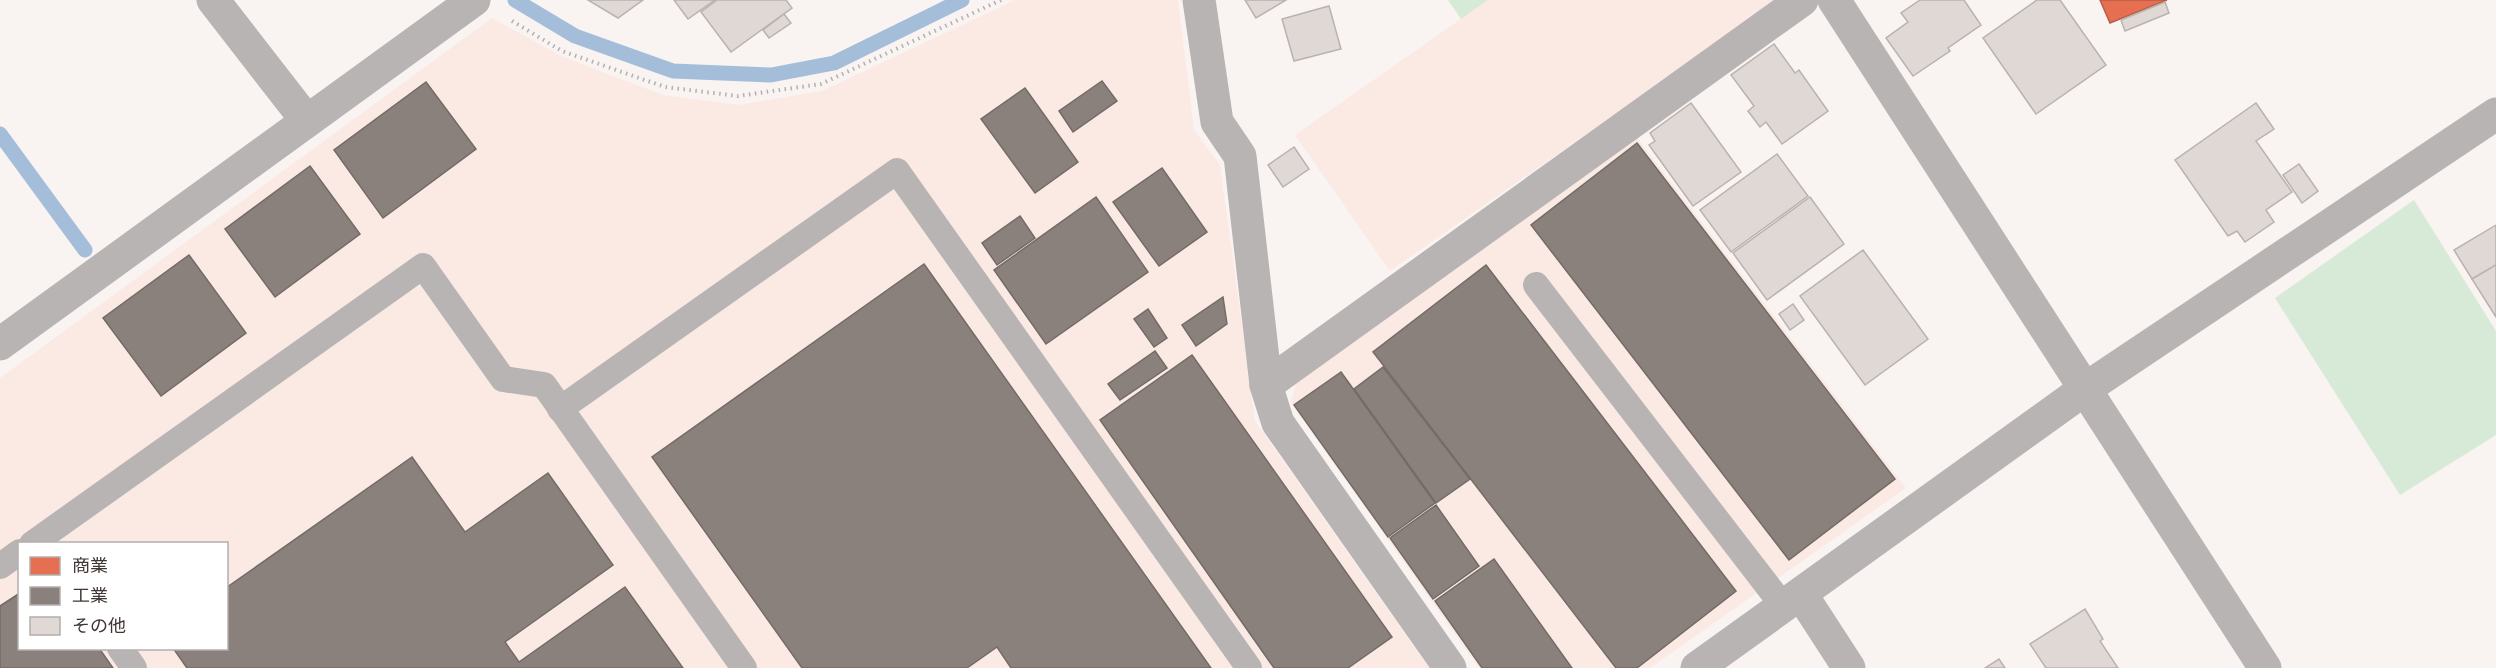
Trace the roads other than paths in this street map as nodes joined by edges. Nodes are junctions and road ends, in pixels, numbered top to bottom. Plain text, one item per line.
1 (213, 0) edge
2 (474, 0) edge
3 (1199, 0) edge
4 (1802, 0) edge
5 (1834, 0) edge
6 (2496, 114) edge
7 (307, 121) junction
8 (1536, 285) dead end
9 (0, 344) edge
10 (1266, 385) junction
11 (2085, 389) junction
12 (560, 409) junction
13 (39, 541) edge
14 (18, 553) edge
15 (0, 566) edge
16 (1792, 601) junction
17 (121, 650) edge
18 (134, 668) edge
19 (744, 668) edge
20 (1249, 668) edge
21 (1450, 668) edge
22 (1697, 668) edge
23 (1850, 668) edge
24 (2265, 668) edge

1 - 7 street
2 - 7 street
3 - 10 street
4 - 10 street
5 - 11 street
6 - 11 street
7 - 9 street
8 - 16 lane
10 - 21 street
11 - 16 street
11 - 24 street
12 - 13 lane
12 - 19 lane
12 - 20 lane
14 - 15 lane
16 - 22 street
16 - 23 street
17 - 18 lane

